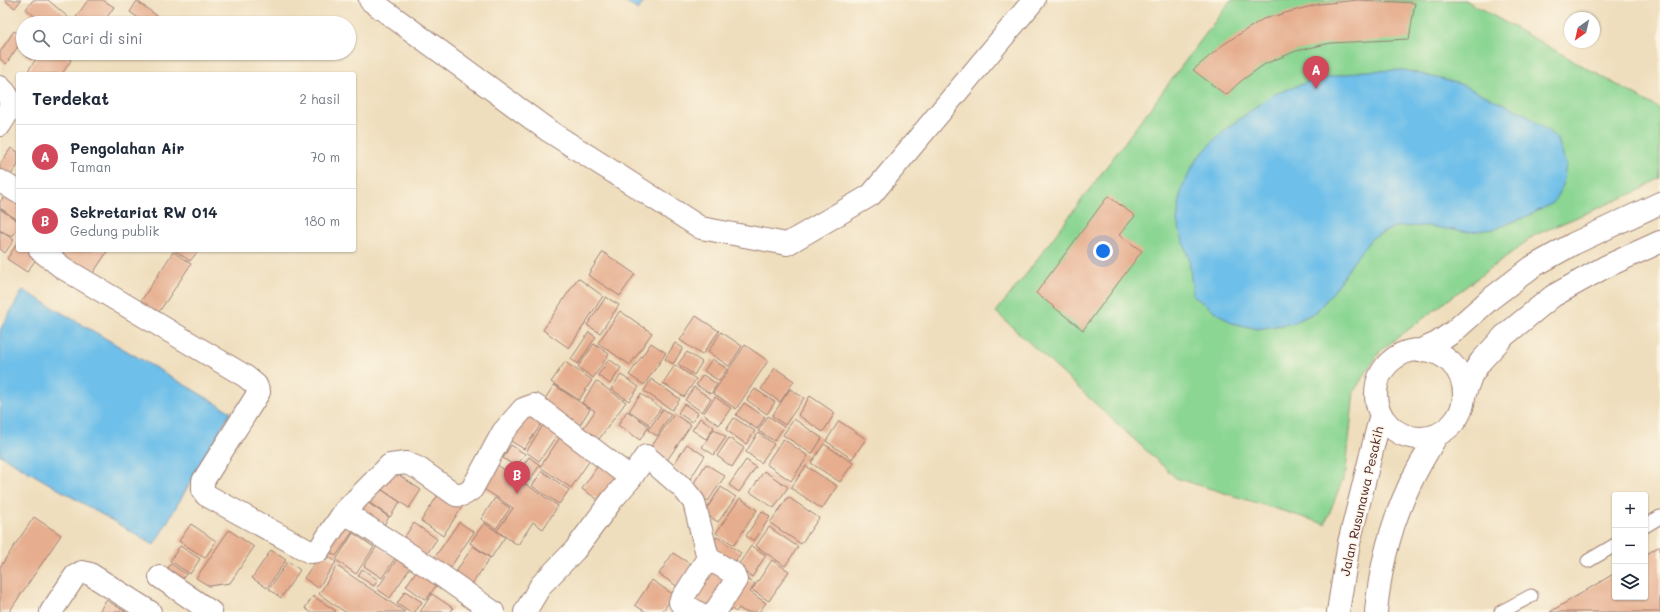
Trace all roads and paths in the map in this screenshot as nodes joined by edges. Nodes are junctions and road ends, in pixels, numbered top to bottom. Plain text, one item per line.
1 (370, 0) edge
2 (1034, 0) edge
3 (0, 87) edge
4 (0, 125) edge
5 (0, 180) edge
6 (16, 191) edge
7 (1660, 203) edge
8 (1660, 242) edge
9 (43, 252) edge
10 (1419, 351) junction
11 (1464, 396) junction
12 (1381, 414) junction
13 (1437, 435) junction
14 (631, 478) junction
15 (344, 512) junction
16 (1660, 517) edge
17 (1648, 524) edge
18 (1612, 547) edge
19 (708, 558) junction
20 (1588, 561) dead end
21 (160, 578) dead end
22 (1531, 596) dead end
23 (683, 609) edge
24 (51, 612) edge
25 (150, 612) edge
26 (211, 612) edge
27 (492, 612) edge
28 (525, 612) edge
29 (716, 612) edge
30 (1338, 612) edge
31 (1376, 612) edge
32 (1502, 612) edge

1 - 2 street
3 - 4 street
5 - 6 street
7 - 10 street
8 - 11 street
9 - 15 street
10 - 11 street
10 - 12 street
11 - 13 street
12 - 13 street
12 - 30 street, Jalan Rusunawa Pesakih
13 - 31 street
14 - 15 street
14 - 19 street
14 - 28 street
15 - 27 street
16 - 17 lane
18 - 20 lane
19 - 23 street
19 - 29 street
21 - 26 street
22 - 32 lane
24 - 25 street

